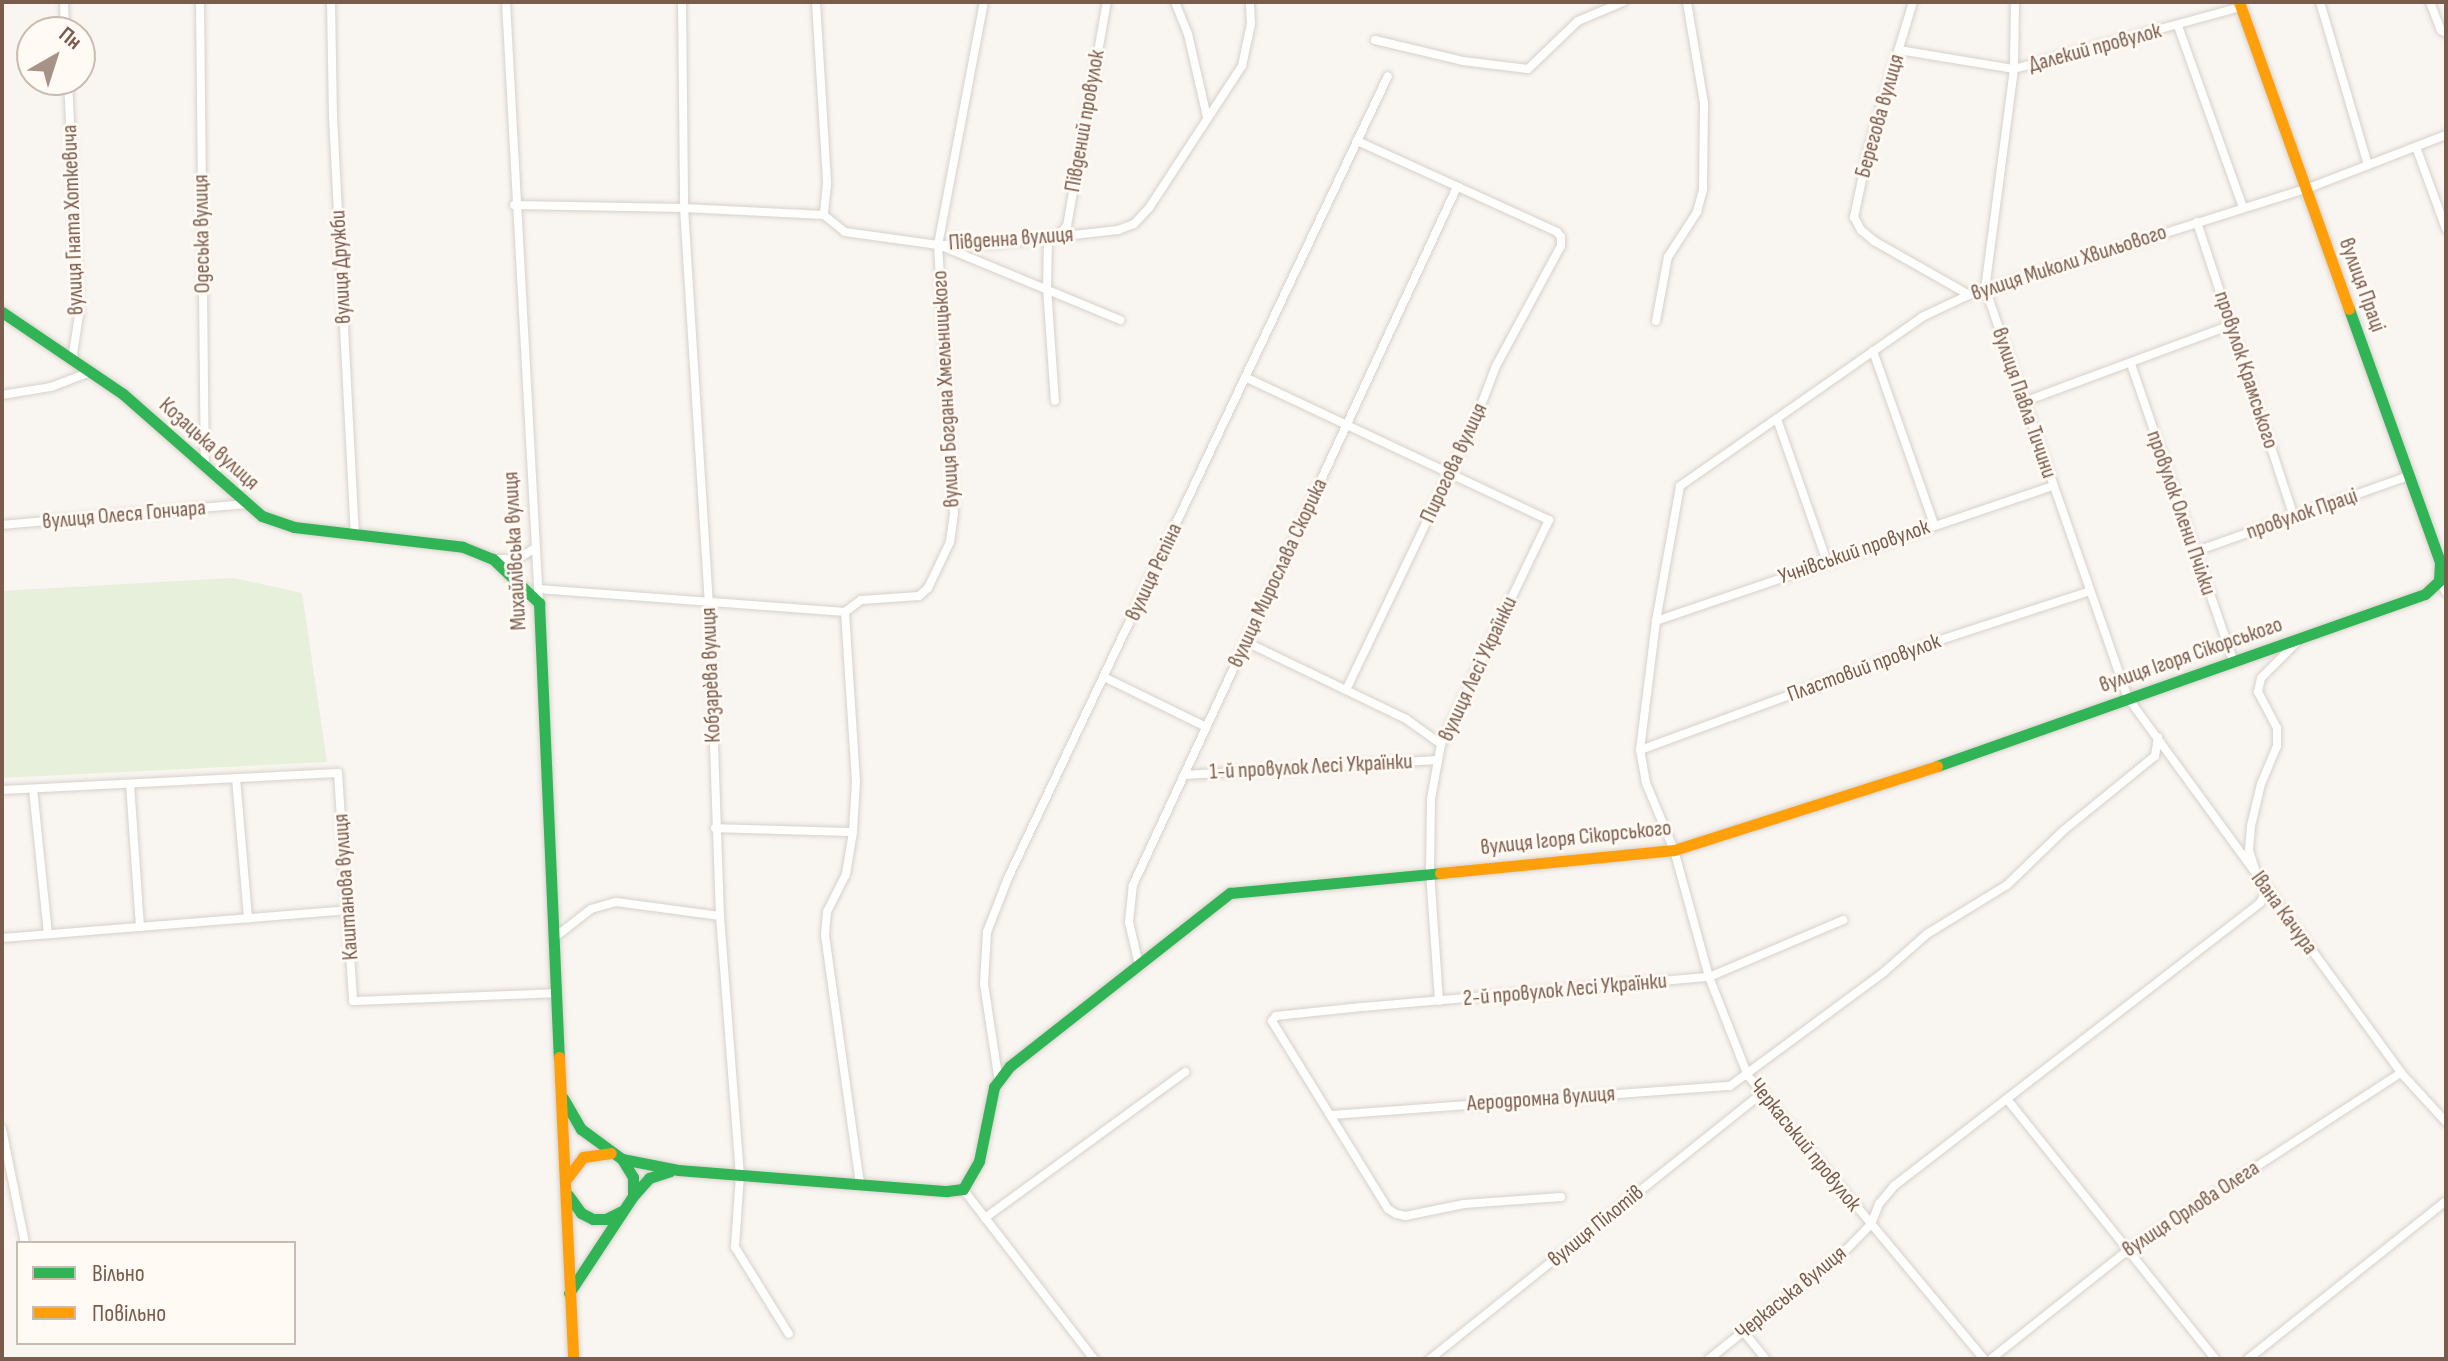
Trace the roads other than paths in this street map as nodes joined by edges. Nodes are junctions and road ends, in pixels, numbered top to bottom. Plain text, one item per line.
1 (200, 2) edge
2 (331, 2) edge
3 (506, 2) edge
4 (682, 2) edge
5 (816, 2) edge
6 (984, 2) edge
7 (1107, 2) edge
8 (1175, 2) edge
9 (1250, 2) edge
10 (1623, 2) edge
11 (1913, 2) edge
12 (2015, 2) edge
13 (2320, 2) edge
14 (2430, 2) edge
15 (2240, 5) edge
16 (1688, 6) edge
17 (2178, 26) junction
18 (2446, 33) edge
19 (1375, 40) dead end
20 (1899, 50) junction
21 (2014, 69) junction
22 (1388, 76) dead end
23 (69, 96) edge
24 (1207, 117) junction
25 (2446, 135) edge
26 (1357, 141) junction
27 (2416, 147) junction
28 (2368, 165) junction
29 (1457, 187) junction
30 (2306, 189) junction
31 (514, 205) junction
32 (684, 208) junction
33 (2243, 208) junction
34 (824, 215) junction
35 (2197, 222) junction
36 (2446, 229) edge
37 (1052, 238) junction
38 (938, 245) junction
39 (1047, 288) junction
40 (1985, 288) junction
41 (1969, 295) junction
42 (2, 312) edge
43 (1120, 320) dead end
44 (1656, 321) dead end
45 (2231, 325) junction
46 (1873, 351) junction
47 (72, 360) junction
48 (2131, 364) junction
49 (90, 372) junction
50 (1245, 377) junction
51 (2, 395) edge
52 (1055, 401) dead end
53 (2023, 402) junction
54 (1777, 419) junction
55 (1346, 425) junction
56 (205, 467) junction
57 (1449, 474) junction
58 (2409, 476) junction
59 (2053, 486) junction
60 (246, 504) junction
61 (2294, 517) junction
62 (1934, 524) junction
63 (2, 525) edge
64 (355, 532) junction
65 (535, 548) junction
66 (2194, 552) junction
67 (493, 559) junction
68 (2443, 559) edge
69 (1827, 562) junction
70 (2442, 587) edge
71 (538, 589) junction
72 (2090, 591) junction
73 (709, 602) junction
74 (539, 603) junction
75 (845, 612) junction
76 (1656, 621) junction
77 (2302, 637) junction
78 (1246, 642) junction
79 (2233, 661) junction
80 (1104, 677) junction
81 (1346, 690) junction
82 (2128, 698) junction
83 (1206, 727) junction
84 (2158, 737) junction
85 (1441, 744) junction
86 (1640, 750) junction
87 (1438, 760) junction
88 (1185, 775) junction
89 (236, 778) junction
90 (130, 784) junction
91 (33, 789) junction
92 (2, 790) edge
93 (715, 828) junction
94 (853, 832) junction
95 (1674, 850) junction
96 (1430, 872) junction
97 (2256, 874) junction
98 (2267, 889) junction
99 (347, 910) junction
100 (720, 916) junction
101 (248, 918) junction
102 (1843, 920) dead end
103 (140, 927) junction
104 (48, 934) junction
105 (2, 938) edge
106 (554, 938) junction
107 (1139, 965) junction
108 (1709, 977) junction
109 (557, 993) junction
110 (1439, 1001) junction
111 (1185, 1072) dead end
112 (2401, 1073) junction
113 (1748, 1076) junction
114 (999, 1082) junction
115 (1762, 1093) junction
116 (563, 1098) junction
117 (2007, 1099) junction
118 (1332, 1115) junction
119 (2446, 1122) edge
120 (2, 1129) edge
121 (616, 1156) junction
122 (678, 1170) junction
123 (740, 1175) junction
124 (860, 1184) junction
125 (567, 1189) junction
126 (963, 1189) junction
127 (633, 1196) junction
128 (1561, 1197) dead end
129 (2446, 1201) edge
130 (626, 1208) junction
131 (985, 1218) junction
132 (1871, 1224) junction
133 (25, 1241) edge
134 (2128, 1250) junction
135 (569, 1293) junction
136 (1743, 1331) junction
137 (789, 1334) dead end
138 (573, 1359) edge
139 (1094, 1359) edge
140 (1430, 1359) edge
141 (1709, 1359) edge
142 (1766, 1359) edge
143 (1984, 1359) edge
144 (1991, 1359) edge
145 (2215, 1359) edge
146 (2248, 1359) edge

1 - 56 street, Одеська вулиця
2 - 64 street, вулиця Дружби
3 - 31 street, Михайлівська вулиця
4 - 32 street, Кобзарèва вулиця
5 - 34 street
6 - 38 street, вулиця Богдана Хмельницького
7 - 37 street, Південий провулок
8 - 24 street
9 - 24 street, Південна вулиця
10 - 19 street
11 - 20 street, Берегова вулиця
12 - 21 street, вулиця Павла Тичини
13 - 28 street
14 - 18 street
15 - 17 street, Далекий провулок
15 - 30 main road, вулиця Праці
16 - 44 street
17 - 21 street, Далекий провулок
17 - 33 street
20 - 21 street, Далекий провулок
20 - 41 street, Берегова вулиця
21 - 40 street, вулиця Павла Тичини
22 - 26 street, вулиця Рєпіна
23 - 47 street, вулиця Гната Хоткевича
24 - 37 street, Південна вулиця
25 - 27 street, вулиця Миколи Хвильового
26 - 29 street
26 - 50 street, вулиця Рєпіна
27 - 28 street, вулиця Миколи Хвильового
27 - 36 street
28 - 30 street, вулиця Миколи Хвильового
29 - 55 street, вулиця Мирослава Скорика
29 - 57 street, Пирогова вулиця
30 - 33 street, вулиця Миколи Хвильового
30 - 58 main road, вулиця Праці
31 - 32 street, Південна вулиця
31 - 65 street, Михайлівська вулиця
32 - 34 street, Південна вулиця
32 - 73 street, Кобзарèва вулиця
33 - 35 street, вулиця Миколи Хвильового
34 - 38 street, Південна вулиця
35 - 40 street, вулиця Миколи Хвильового
35 - 45 street, провулок Крамського
37 - 38 street, Південна вулиця
37 - 39 street, Південий провулок
38 - 39 street
38 - 75 street, вулиця Богдана Хмельницького
39 - 43 street
39 - 52 street, Південий провулок
40 - 41 street, вулиця Миколи Хвильового
40 - 53 street, вулиця Павла Тичини
41 - 46 street, вулиця Миколи Хвильового
42 - 47 main road, Козацька вулиця
45 - 48 street
45 - 61 street, провулок Крамського
46 - 54 street, вулиця Миколи Хвильового
46 - 62 street
47 - 49 main road, Козацька вулиця
48 - 53 street
48 - 66 street, провулок Олени Пчілки
49 - 51 street
49 - 56 main road, Козацька вулиця
50 - 55 street
50 - 80 street, вулиця Рєпіна
53 - 59 street, вулиця Павла Тичини
54 - 69 street
54 - 76 street, вулиця Миколи Хвильового
55 - 57 street
55 - 78 street, вулиця Мирослава Скорика
56 - 60 main road, Козацька вулиця
57 - 81 street, Пирогова вулиця
57 - 85 street, вулиця Лесі Українки
58 - 61 street, провулок Праці
58 - 68 main road, вулиця Праці
59 - 62 street, Учнівський провулок
59 - 72 street, вулиця Павла Тичини
60 - 63 street, вулиця Олеся Гончара
60 - 64 main road, Козацька вулиця
61 - 66 street, провулок Праці
62 - 69 street, Учнівський провулок
64 - 67 main road, Козацька вулиця
65 - 67 street
65 - 71 street, Михайлівська вулиця
66 - 79 street, провулок Олени Пчілки
67 - 74 main road, Козацька вулиця
68 - 70 main road, вулиця Праці
69 - 76 street, Учнівський провулок
70 - 77 main road, вулиця Ігоря Сікорського
71 - 73 street
71 - 74 street, Михайлівська вулиця
72 - 82 street, вулиця Павла Тичини
72 - 86 street, Пластовий провулок
73 - 75 street
73 - 93 street, Кобзарèва вулиця
74 - 106 main road, Михайлівська вулиця
75 - 94 street
76 - 86 street
77 - 79 main road, вулиця Ігоря Сікорського
77 - 97 street
78 - 81 street
78 - 83 street, вулиця Мирослава Скорика
79 - 82 main road, вулиця Ігоря Сікорського
80 - 83 street
80 - 114 street, вулиця Рєпіна
81 - 85 street
82 - 84 street, Івана Качура
82 - 95 main road, вулиця Ігоря Сікорського
83 - 88 street, вулиця Мирослава Скорика
84 - 97 street, Івана Качура
84 - 113 street
85 - 87 street, вулиця Лесі Українки
86 - 95 street
87 - 88 street, 1-й провулок Лесі Українки
87 - 96 street, вулиця Лесі Українки
88 - 107 street, вулиця Мирослава Скорика
89 - 90 street
89 - 99 street, Каштанова вулиця
89 - 101 street
90 - 91 street
90 - 103 street
91 - 92 street
91 - 104 street
93 - 94 street
93 - 100 street, Кобзарèва вулиця
94 - 124 street
95 - 96 main road, вулиця Ігоря Сікорського
95 - 108 street, Черкаський провулок
96 - 107 main road, вулиця Ігоря Сікорського
96 - 110 street, вулиця Лесі Українки
97 - 98 street, Івана Качура
98 - 112 street, Івана Качура
98 - 117 street, Черкаська вулиця
99 - 101 street
99 - 109 street, Каштанова вулиця
100 - 106 street
100 - 123 street, Кобзарèва вулиця
101 - 103 street
102 - 108 street, 2-й провулок Лесі Українки
103 - 104 street
104 - 105 street
106 - 109 main road, Михайлівська вулиця
107 - 114 main road, вулиця Ігоря Сікорського
108 - 110 street, 2-й провулок Лесі Українки
108 - 113 street, Черкаський провулок
109 - 116 main road, Михайлівська вулиця
110 - 118 street, 2-й провулок Лесі Українки
111 - 131 street
112 - 119 street, Івана Качура
112 - 134 street, вулиця Орлова Олега
113 - 115 street, Черкаський провулок
113 - 118 street, Аеродромна вулиця
114 - 126 main road, вулиця Ігоря Сікорського
115 - 132 street, Черкаський провулок
115 - 140 street, вулиця Пілотів
116 - 121 main road
116 - 125 main road, Михайлівська вулиця
117 - 132 street, Черкаська вулиця
117 - 134 street
118 - 128 street
120 - 133 street
121 - 122 main road
121 - 125 main road
121 - 127 main road
122 - 123 main road
122 - 127 main road
123 - 124 main road
123 - 137 street, Кобзарèва вулиця
124 - 126 main road
125 - 130 main road
125 - 135 main road, Михайлівська вулиця
126 - 131 street
127 - 130 main road
129 - 146 street
130 - 135 main road
131 - 139 street
132 - 136 street, Черкаська вулиця
132 - 143 street, Черкаський провулок
134 - 144 street, вулиця Орлова Олега
134 - 145 street
135 - 138 main road, Михайлівська вулиця
136 - 141 street, Черкаська вулиця
136 - 142 street

